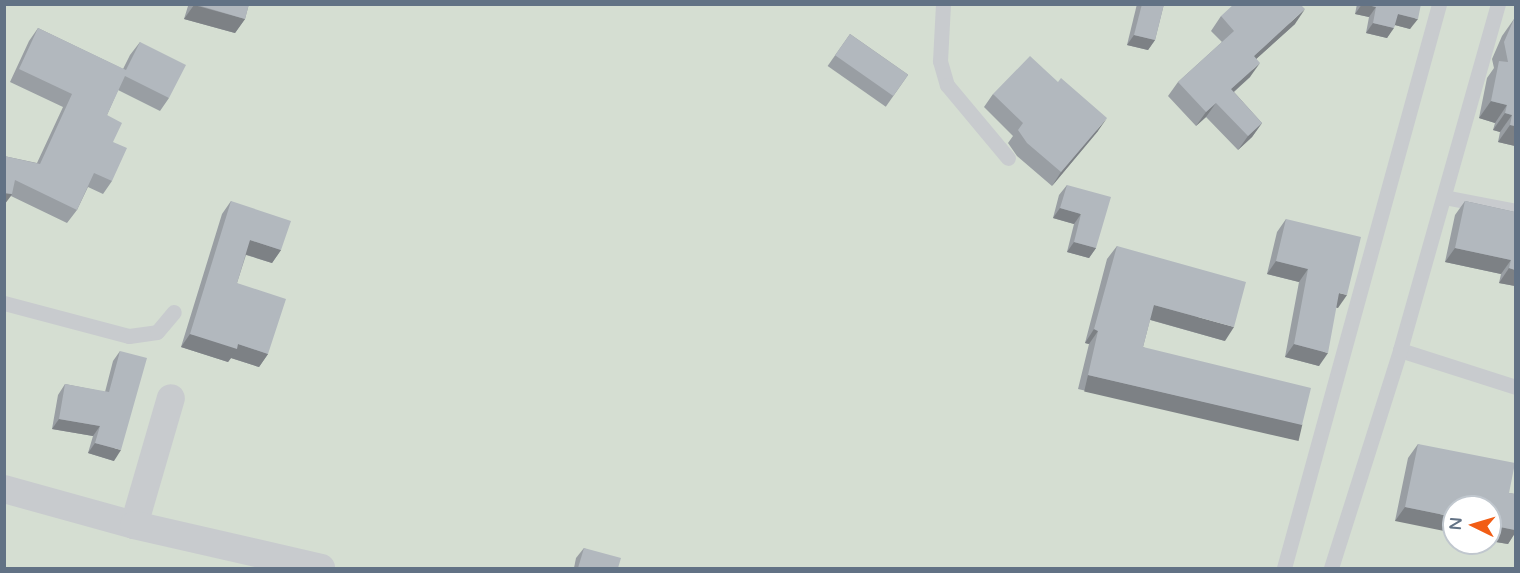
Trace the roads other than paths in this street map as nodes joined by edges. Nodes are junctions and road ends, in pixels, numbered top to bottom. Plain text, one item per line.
1 (943, 4) edge
2 (1439, 4) edge
3 (1498, 4) edge
4 (1008, 158) dead end
5 (1444, 196) junction
6 (1515, 211) edge
7 (4, 303) edge
8 (174, 312) dead end
9 (1400, 350) junction
10 (1515, 387) edge
11 (171, 398) dead end
12 (4, 489) edge
13 (134, 525) junction
14 (321, 568) edge
15 (1284, 568) edge
16 (1331, 568) edge

1 - 4 lane
2 - 15 lane
3 - 5 lane
5 - 6 lane
5 - 9 lane
7 - 8 lane
9 - 10 lane
9 - 16 lane
11 - 13 street
12 - 13 street
13 - 14 street

